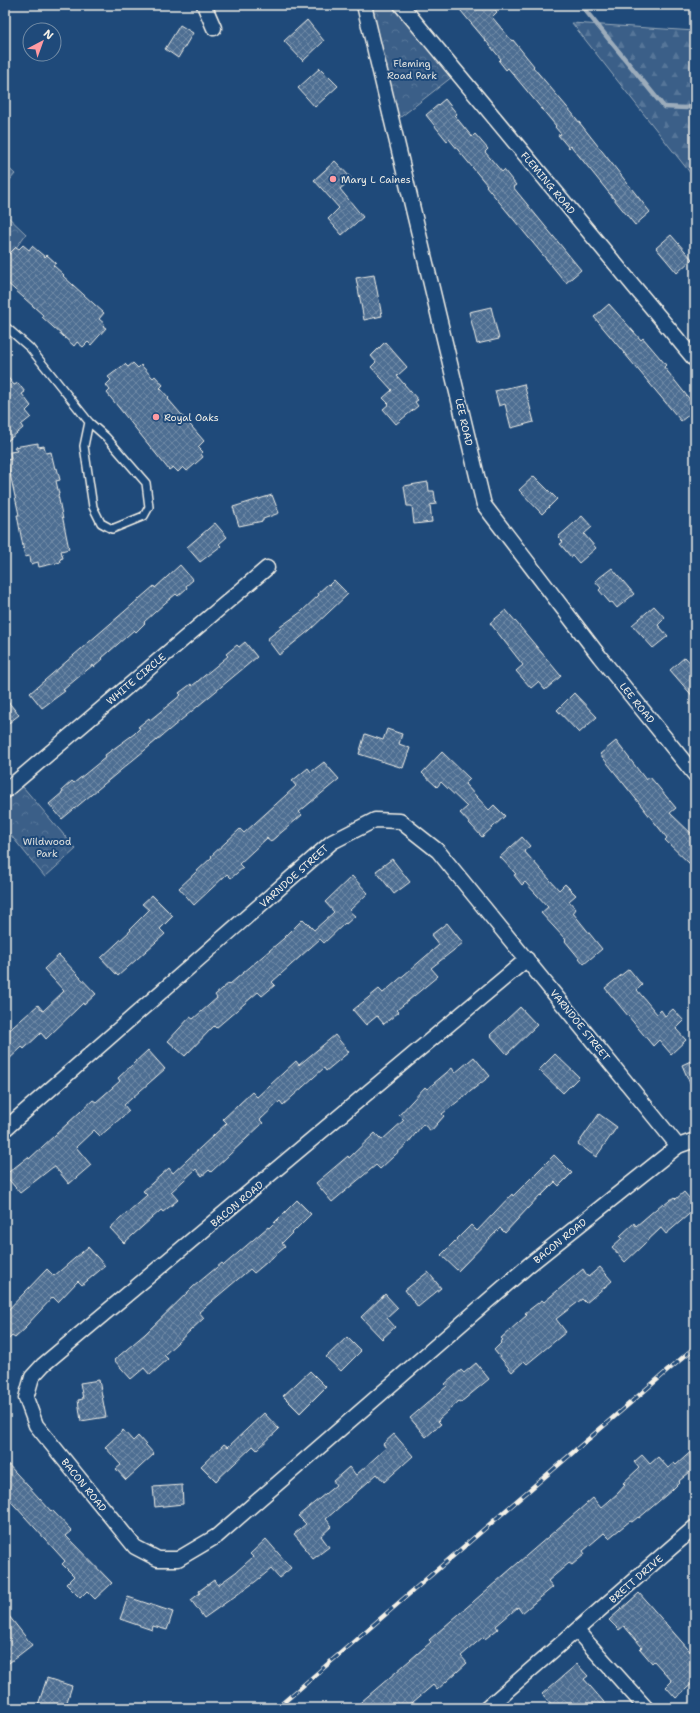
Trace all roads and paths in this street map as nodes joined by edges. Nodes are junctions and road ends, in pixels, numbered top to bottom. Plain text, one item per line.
1 (204, 5) edge
2 (364, 5) edge
3 (401, 5) edge
4 (214, 28) dead end
5 (5, 326) edge
6 (695, 360) edge
7 (89, 422) junction
8 (267, 568) dead end
9 (695, 775) edge
10 (6, 789) edge
11 (526, 959) junction
12 (5, 1129) edge
13 (695, 1140) edge
14 (678, 1146) junction
15 (695, 1528) edge
16 (577, 1631) junction
17 (487, 1708) edge
18 (646, 1708) edge

1 - 4 street
2 - 9 street, LEE ROAD
3 - 6 street, FLEMING ROAD
5 - 7 lane
7 - 7 lane
8 - 10 street, WHITE CIRCLE
11 - 12 street, VARNDOE STREET
11 - 14 street, VARNDOE STREET
11 - 14 street, BACON ROAD
13 - 14 street, BACON ROAD
15 - 16 street, BRETT DRIVE
16 - 17 street, BRETT DRIVE
16 - 18 street

